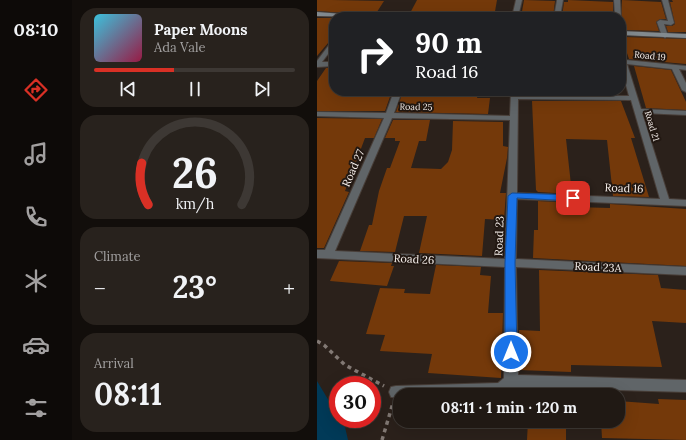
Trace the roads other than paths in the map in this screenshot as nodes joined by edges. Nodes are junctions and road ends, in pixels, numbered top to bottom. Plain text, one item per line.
1 (519, 0) edge
2 (560, 0) edge
3 (617, 0) edge
4 (665, 0) edge
5 (516, 12) edge
6 (558, 12) edge
7 (618, 12) edge
8 (317, 14) edge
9 (329, 15) edge
10 (626, 34) edge
11 (665, 36) junction
12 (686, 36) edge
13 (635, 41) dead end
14 (686, 43) edge
15 (329, 48) edge
16 (626, 62) edge
17 (317, 64) edge
18 (329, 64) edge
19 (675, 67) junction
20 (686, 68) edge
21 (626, 75) edge
22 (686, 90) edge
23 (396, 96) edge
24 (515, 96) edge
25 (574, 96) edge
26 (633, 98) junction
27 (637, 111) junction
28 (686, 113) edge
29 (317, 114) edge
30 (389, 116) junction
31 (515, 118) junction
32 (512, 196) junction
33 (665, 202) junction
34 (686, 203) edge
35 (323, 254) edge
36 (510, 263) junction
37 (686, 271) edge
38 (511, 381) junction
39 (686, 386) edge
40 (502, 388) edge

1 - 5 street
2 - 6 street
3 - 7 street
4 - 11 street
8 - 9 main road
10 - 11 main road
11 - 12 main road
13 - 14 main road
15 - 17 street
16 - 19 street, Road 19
17 - 18 street
19 - 20 street, Road 19
19 - 22 street
21 - 26 street, Road 21
23 - 30 street, Road 27
24 - 31 street, Road 23
25 - 26 street
26 - 27 street, Road 21
27 - 28 street
27 - 33 street, Road 21
29 - 30 street, Road 25
30 - 31 street, Road 25
30 - 35 street, Road 27
31 - 32 street, Road 23
32 - 33 street, Road 16
32 - 36 street, Road 23
33 - 34 street, Road 16
35 - 36 street, Road 26
36 - 37 street, Road 23A
36 - 38 street, Road 23
38 - 39 street
38 - 40 street

